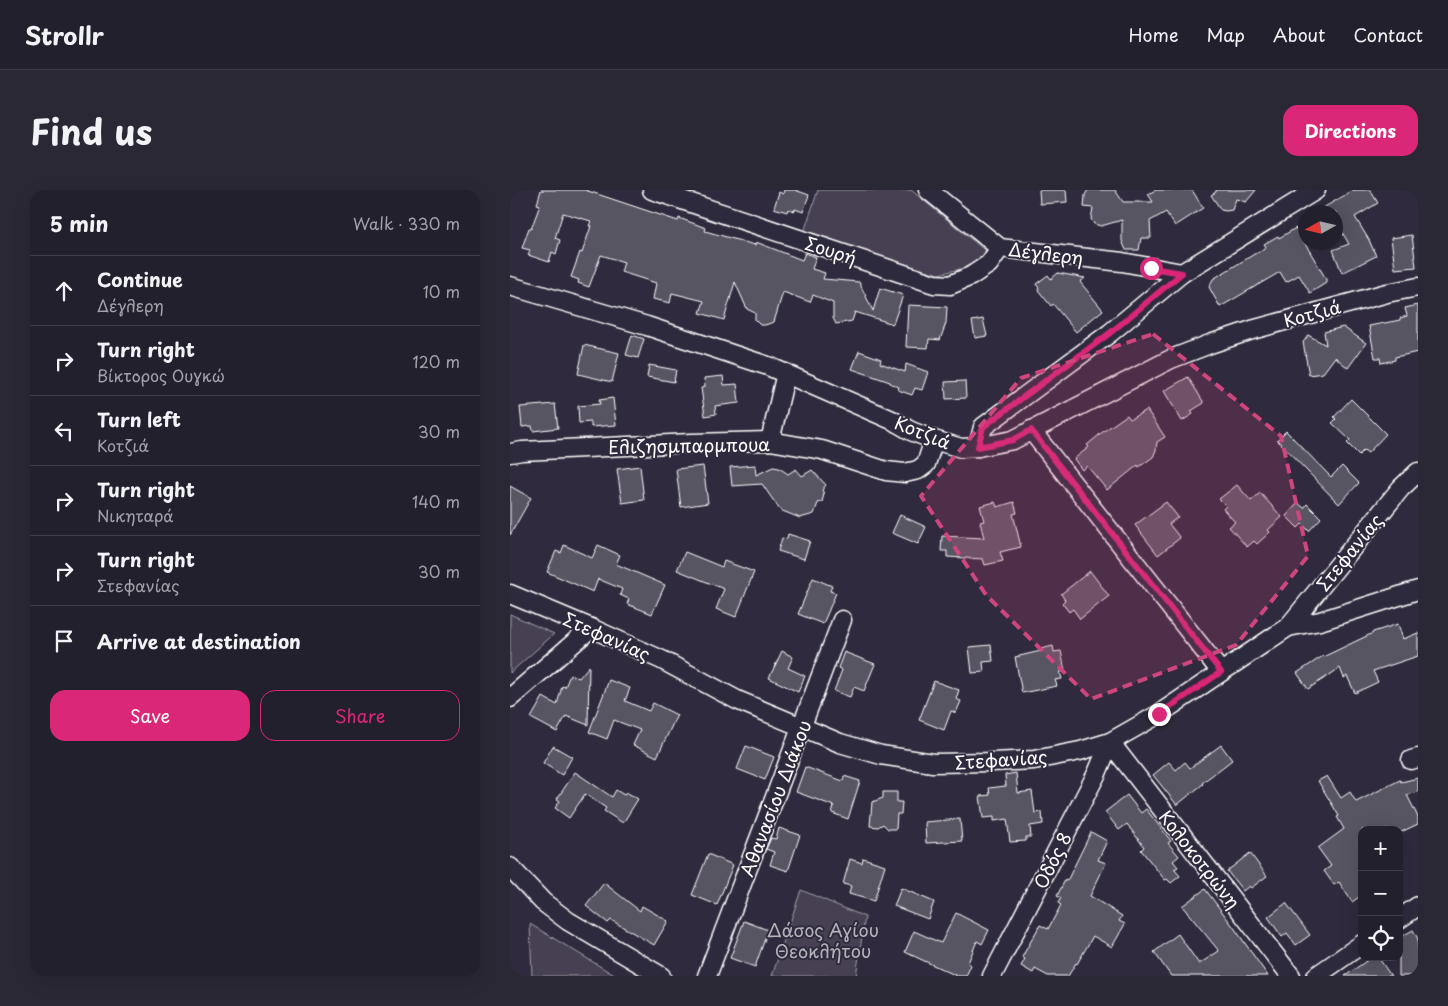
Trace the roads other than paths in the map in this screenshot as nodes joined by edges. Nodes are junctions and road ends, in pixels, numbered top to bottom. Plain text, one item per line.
1 (652, 190) edge
2 (928, 190) edge
3 (1316, 190) edge
4 (1000, 248) junction
5 (1182, 273) junction
6 (510, 286) edge
7 (1418, 287) edge
8 (786, 373) junction
9 (1031, 430) junction
10 (934, 440) junction
11 (770, 441) junction
12 (978, 447) junction
13 (510, 453) edge
14 (1418, 472) edge
15 (1418, 590) edge
16 (510, 594) edge
17 (842, 620) dead end
18 (1288, 627) junction
19 (591, 628) junction
20 (1221, 672) junction
21 (510, 698) edge
22 (802, 727) junction
23 (1110, 742) junction
24 (510, 867) edge
25 (1418, 906) edge
26 (1403, 916) edge
27 (1358, 947) edge
28 (661, 976) edge
29 (707, 976) edge
30 (992, 976) edge
31 (1291, 976) edge
32 (1316, 976) edge

1 - 4 street, Σουρή
2 - 4 street, Δέγλερη
3 - 5 street
4 - 5 street, Δέγλερη
5 - 12 street
6 - 8 street, Κοτζιά
7 - 9 street, Κοτζιά
8 - 10 street, Κοτζιά
8 - 11 street
9 - 12 street, Κοτζιά
9 - 20 street
10 - 11 street, Ελιζησμπαρμπουα
10 - 12 street, Κοτζιά
11 - 13 street, Ελιζησμπαρμπουα
14 - 18 street, Στεφανίας
15 - 18 street
16 - 19 street, Στεφανίας
17 - 22 street, Αθανασίου Διάκου
18 - 20 street, Στεφανίας
19 - 21 street
19 - 22 street, Στεφανίας
20 - 23 street, Στεφανίας
22 - 23 street, Στεφανίας
22 - 29 street, Αθανασίου Διάκου
23 - 30 street, Οδός 8
23 - 31 street, Κολοκοτρώνη
24 - 28 street
25 - 26 street
27 - 32 street

